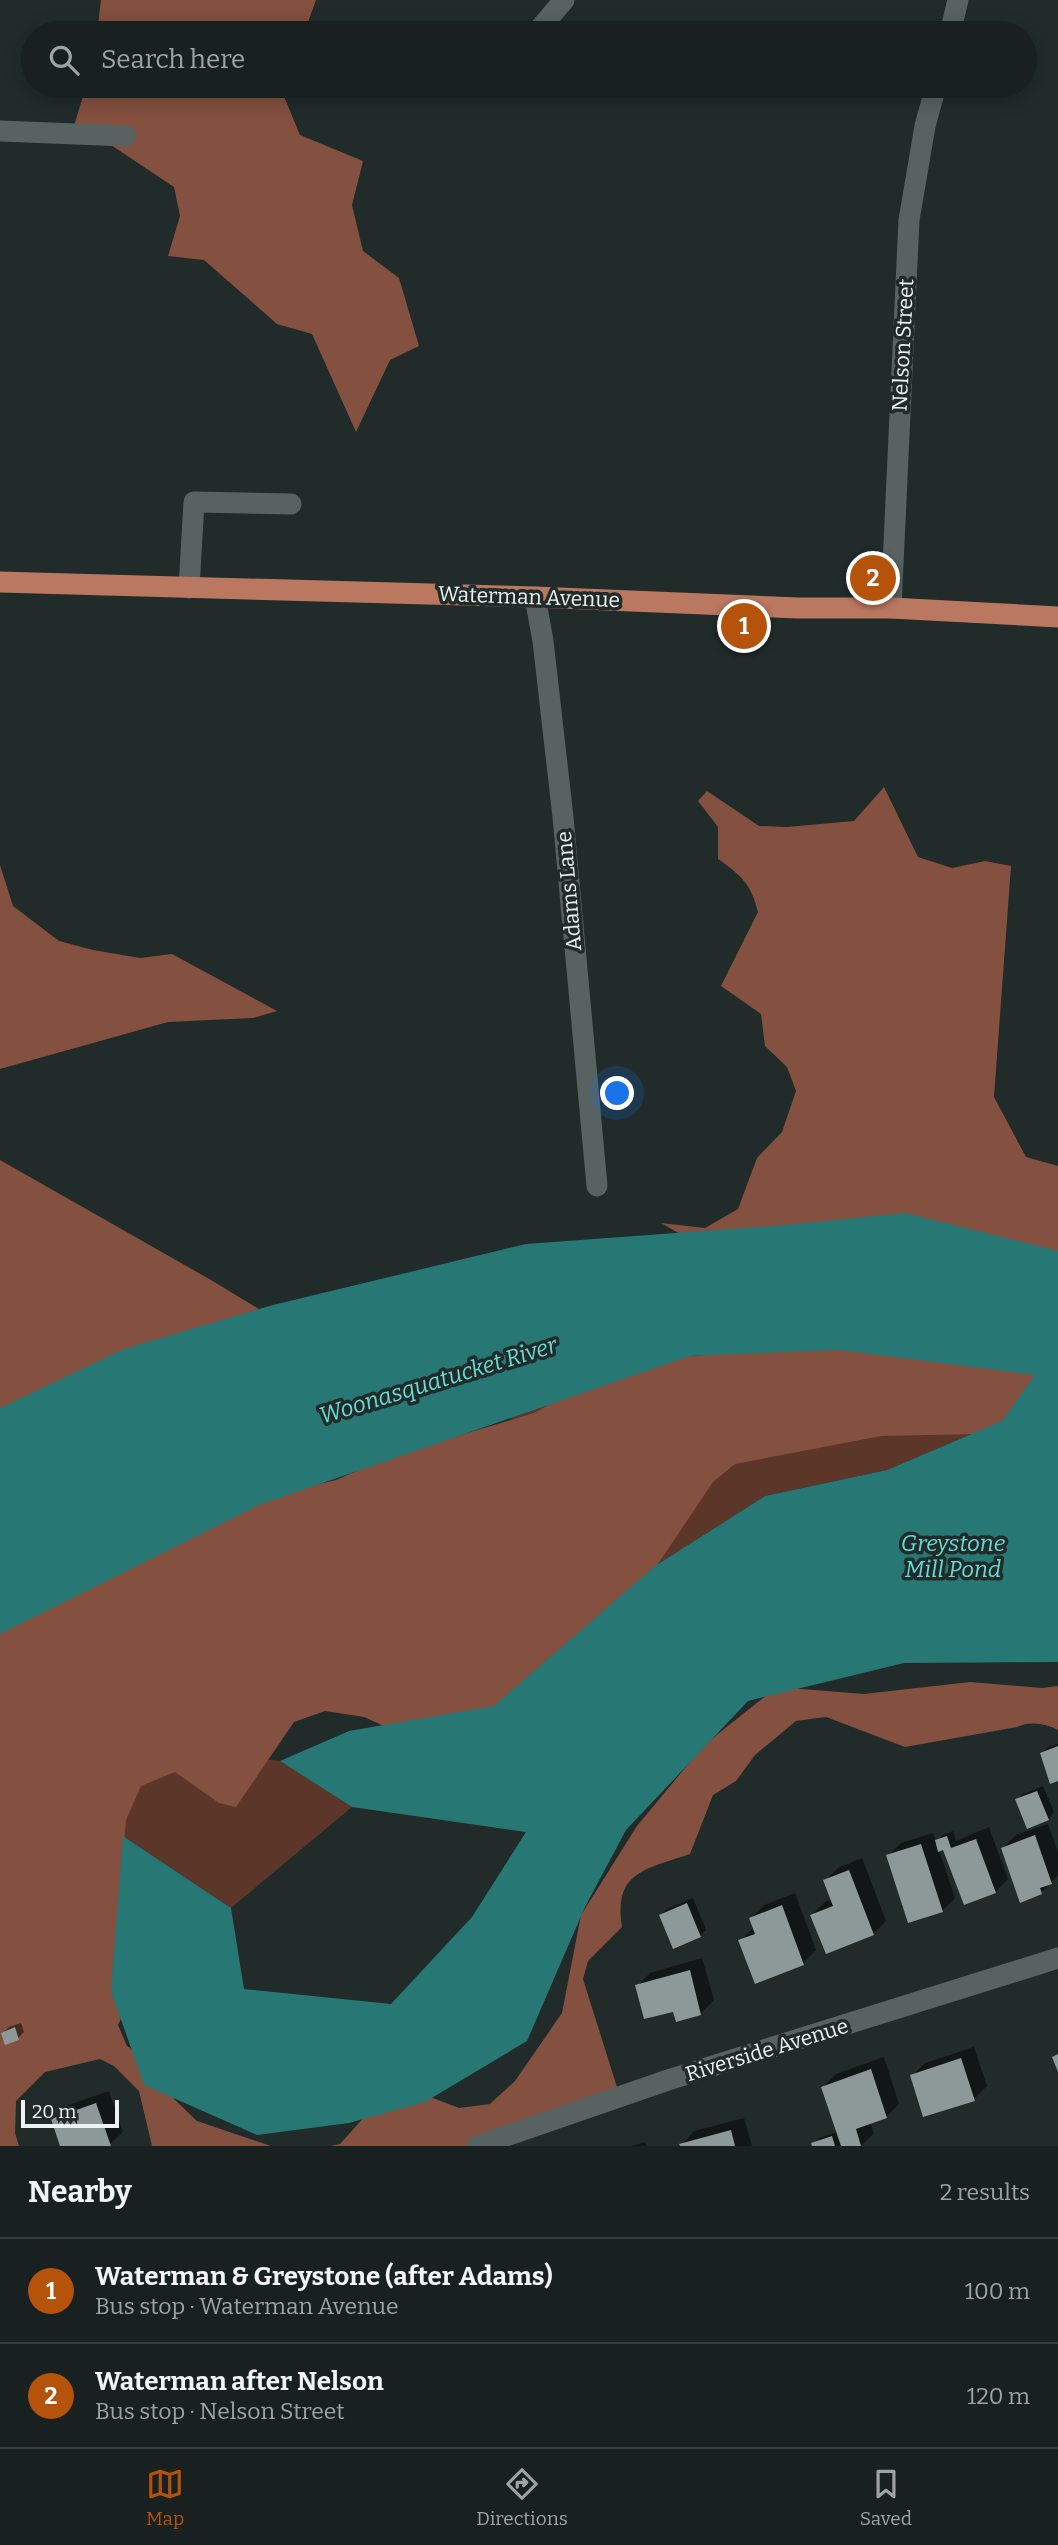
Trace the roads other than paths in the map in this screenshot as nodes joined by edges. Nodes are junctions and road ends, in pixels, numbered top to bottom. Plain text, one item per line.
1 (564, 0) edge
2 (958, 0) edge
3 (546, 21) edge
4 (953, 21) edge
5 (933, 98) edge
6 (0, 131) edge
7 (126, 136) dead end
8 (291, 504) dead end
9 (0, 582) edge
10 (189, 588) junction
11 (535, 597) junction
12 (891, 608) junction
13 (1058, 617) edge
14 (597, 1186) dead end
15 (1058, 1958) edge
16 (477, 2146) edge

1 - 3 street
2 - 4 street
5 - 12 street, Nelson Street
6 - 7 street
8 - 10 street
9 - 10 main road, Waterman Avenue
10 - 11 main road, Waterman Avenue
11 - 12 main road, Waterman Avenue
11 - 14 street, Adams Lane
12 - 13 main road, Waterman Avenue
15 - 16 street, Riverside Avenue

